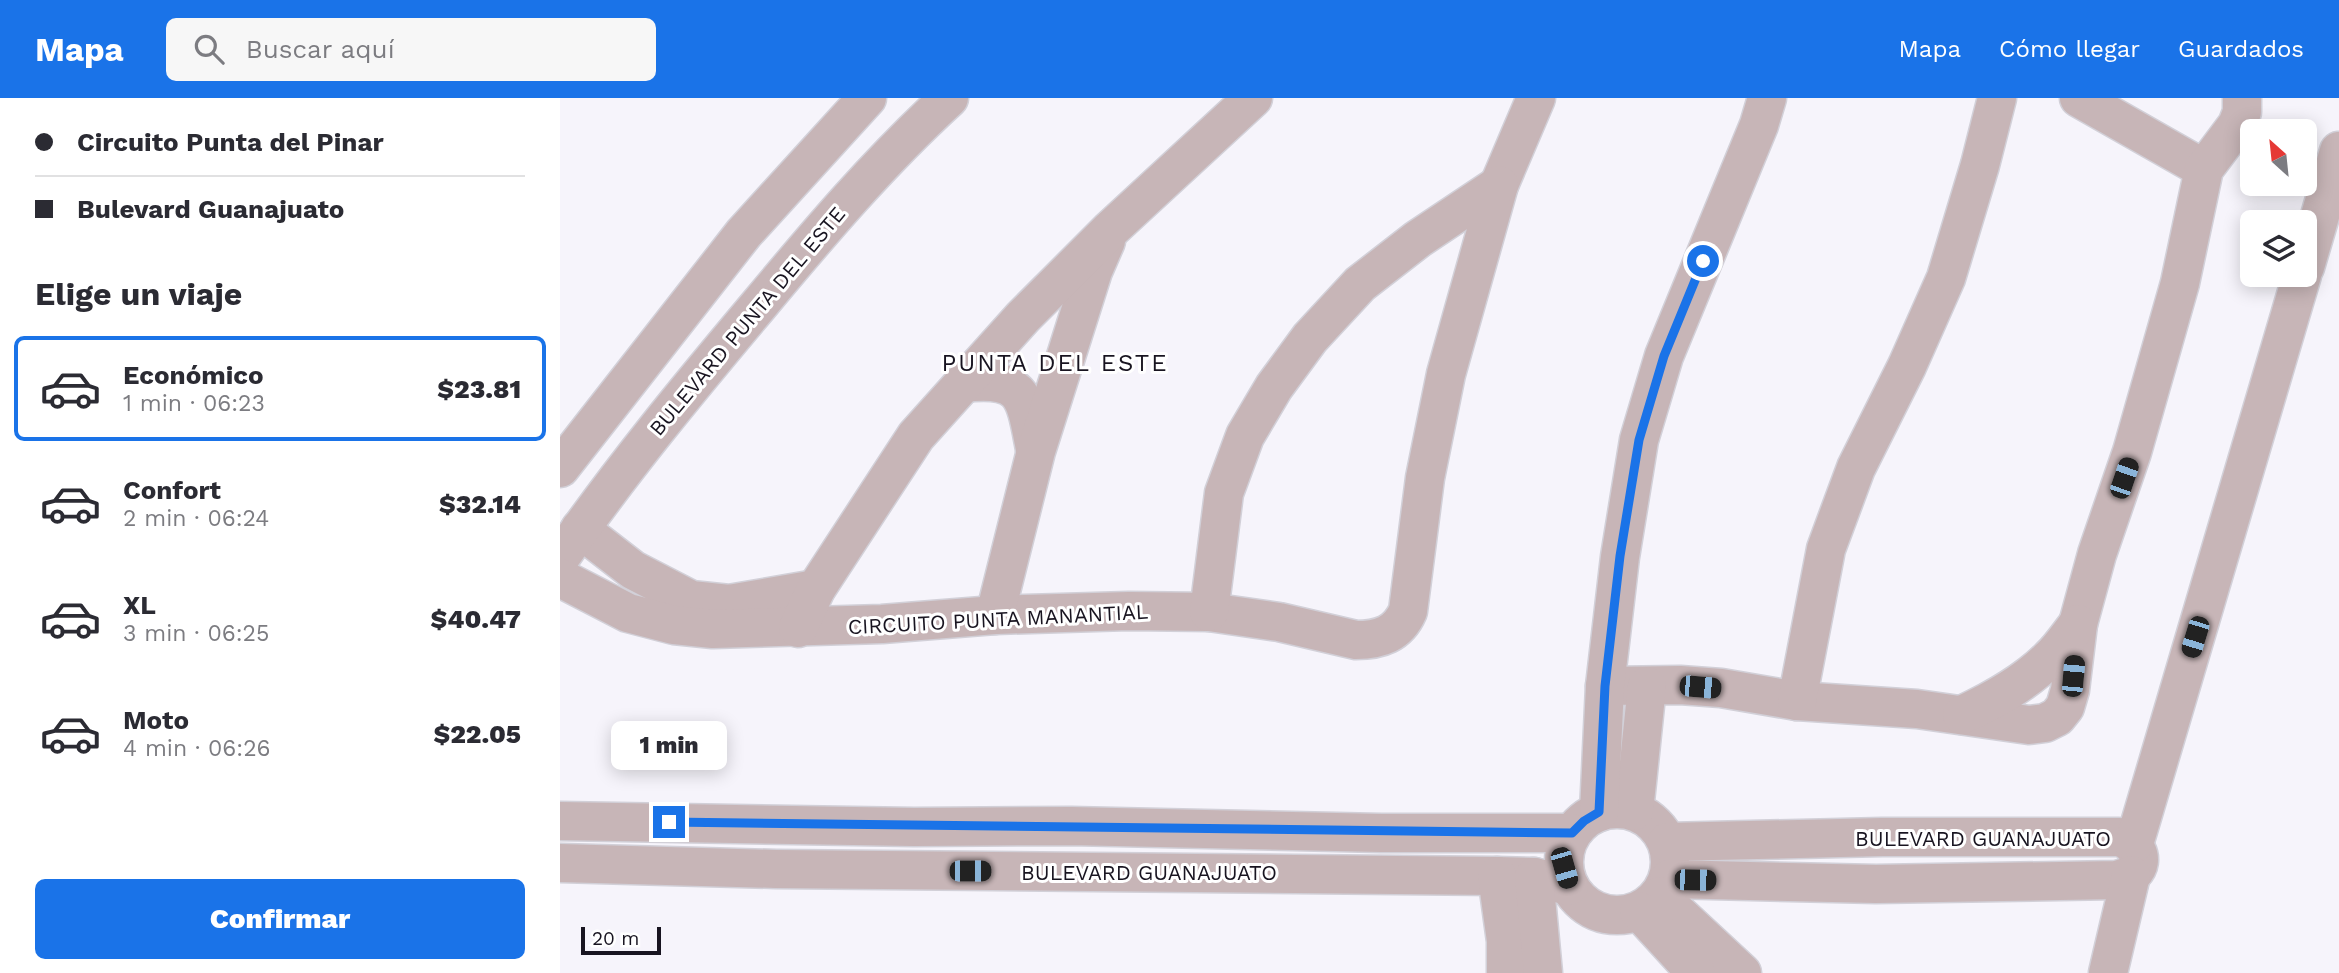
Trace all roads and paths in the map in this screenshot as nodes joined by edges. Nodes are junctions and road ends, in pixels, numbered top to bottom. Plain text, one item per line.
1 (949, 98) edge
2 (1253, 98) edge
3 (1536, 98) edge
4 (1767, 98) edge
5 (1997, 98) edge
6 (2079, 98) edge
7 (2242, 98) edge
8 (851, 105) edge
9 (2339, 151) edge
10 (2204, 169) junction
11 (1499, 185) junction
12 (2317, 226) edge
13 (1110, 230) junction
14 (2299, 287) edge
15 (963, 383) junction
16 (617, 393) junction
17 (658, 424) junction
18 (1036, 451) junction
19 (560, 468) edge
20 (570, 543) edge
21 (560, 578) edge
22 (816, 589) junction
23 (1209, 612) junction
24 (995, 615) junction
25 (798, 628) junction
26 (1605, 686) junction
27 (1647, 686) junction
28 (1797, 701) junction
29 (1602, 819) junction
30 (560, 821) edge
31 (1882, 837) junction
32 (1667, 842) junction
33 (2133, 860) junction
34 (560, 863) edge
35 (1533, 879) junction
36 (1876, 884) junction
37 (1655, 896) junction
38 (1506, 973) edge
39 (1543, 973) edge
40 (1696, 973) edge
41 (1742, 973) edge
42 (2108, 973) edge

1 - 17 street, BULEVARD PUNTA DEL ESTE
2 - 13 street
3 - 11 street, CIRCUITO PUNTA MANANTIAL
4 - 26 street
5 - 28 street
6 - 10 street
7 - 10 street
8 - 16 street
9 - 12 street
10 - 28 street
11 - 23 street
11 - 23 street, CIRCUITO PUNTA MANANTIAL
13 - 15 street
13 - 18 street
14 - 33 street
15 - 18 street
15 - 22 street
16 - 17 street
16 - 19 street
17 - 20 street, BULEVARD PUNTA DEL ESTE
18 - 24 street
20 - 22 street
21 - 25 street, CIRCUITO PUNTA MANANTIAL
22 - 25 street
23 - 24 street, CIRCUITO PUNTA MANANTIAL
24 - 25 street, CIRCUITO PUNTA MANANTIAL
26 - 27 street
26 - 29 street
27 - 28 street
27 - 29 street
29 - 30 street, BULEVARD GUANAJUATO
29 - 32 street
29 - 35 street
31 - 32 street, BULEVARD GUANAJUATO
31 - 33 street, BULEVARD GUANAJUATO
31 - 36 street
32 - 37 street
33 - 36 street, BULEVARD GUANAJUATO
33 - 42 street
34 - 35 street, BULEVARD GUANAJUATO
35 - 37 street, BULEVARD GUANAJUATO
35 - 38 street
35 - 39 street
36 - 37 street, BULEVARD GUANAJUATO
37 - 40 street
37 - 41 street

